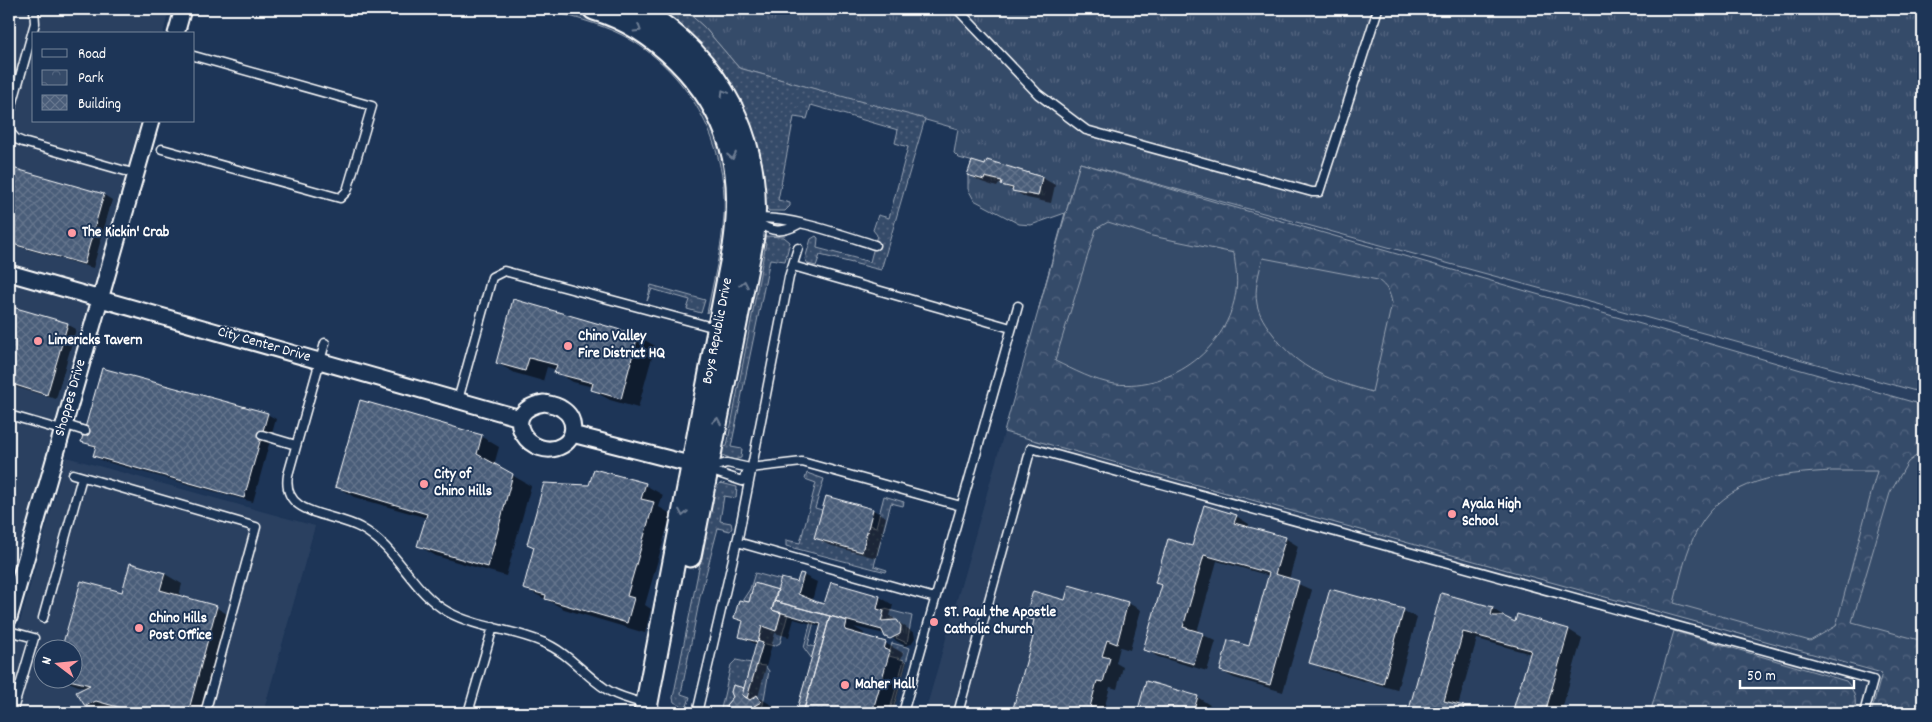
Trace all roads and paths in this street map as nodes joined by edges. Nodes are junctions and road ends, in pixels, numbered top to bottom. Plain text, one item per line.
1 (34, 9) edge
2 (183, 9) edge
3 (594, 9) edge
4 (638, 9) edge
5 (957, 9) edge
6 (1378, 9) edge
7 (32, 32) edge
8 (177, 32) edge
9 (32, 33) edge
10 (195, 56) edge
11 (9, 116) edge
12 (151, 122) edge
13 (9, 131) edge
14 (162, 149) dead end
15 (136, 174) junction
16 (754, 220) junction
17 (799, 224) junction
18 (875, 245) dead end
19 (798, 248) dead end
20 (793, 266) junction
21 (9, 273) edge
22 (100, 298) junction
23 (1018, 306) dead end
24 (1011, 328) junction
25 (727, 330) junction
26 (325, 344) dead end
27 (320, 360) junction
28 (458, 400) junction
29 (9, 415) edge
30 (520, 418) junction
31 (62, 427) junction
32 (85, 431) dead end
33 (572, 434) junction
34 (262, 435) dead end
35 (296, 445) junction
36 (700, 467) junction
37 (750, 468) junction
38 (73, 474) dead end
39 (82, 477) junction
40 (961, 506) junction
41 (736, 542) junction
42 (935, 598) junction
43 (9, 618) edge
44 (43, 618) dead end
45 (493, 627) junction
46 (9, 631) edge
47 (655, 712) edge
48 (12, 713) edge
49 (205, 713) edge
50 (468, 713) edge
51 (697, 713) edge
52 (903, 713) edge
53 (958, 713) edge
54 (1864, 713) edge

1 - 7 lane
2 - 8 street
3 -> 25 main road, Boys Republic Drive
16 -> 4 main road, Boys Republic Drive
5 - 6 lane
9 - 11 lane
10 - 14 lane
12 - 15 street, Shoppes Drive
13 - 15 lane
15 - 22 street, Shoppes Drive
16 - 17 lane
16 - 17 lane
25 -> 16 main road, Boys Republic Drive
17 - 18 lane
19 - 20 lane
20 - 24 lane
20 - 37 lane
21 - 22 street, City Center Drive
22 - 27 street, City Center Drive
22 - 31 street, Shoppes Drive
23 - 24 lane
24 - 40 lane
25 - 28 lane
25 - 36 main road, Boys Republic Drive
26 - 27 lane
27 - 28 street, City Center Drive
27 - 35 lane
28 - 30 street, City Center Drive
29 - 31 lane
30 - 33 street
30 - 33 street
31 - 32 lane
31 - 43 street, Shoppes Drive
33 - 36 street
34 - 35 lane
35 - 45 lane
36 - 37 lane
36 - 37 lane
36 - 47 main road, Boys Republic Drive
37 - 40 lane
37 - 41 lane
38 - 39 lane
39 - 44 lane
39 - 49 lane
40 - 42 lane
41 - 42 lane
41 - 51 lane
42 - 52 lane
45 - 47 lane
45 - 50 lane
46 - 48 lane
53 - 54 lane

